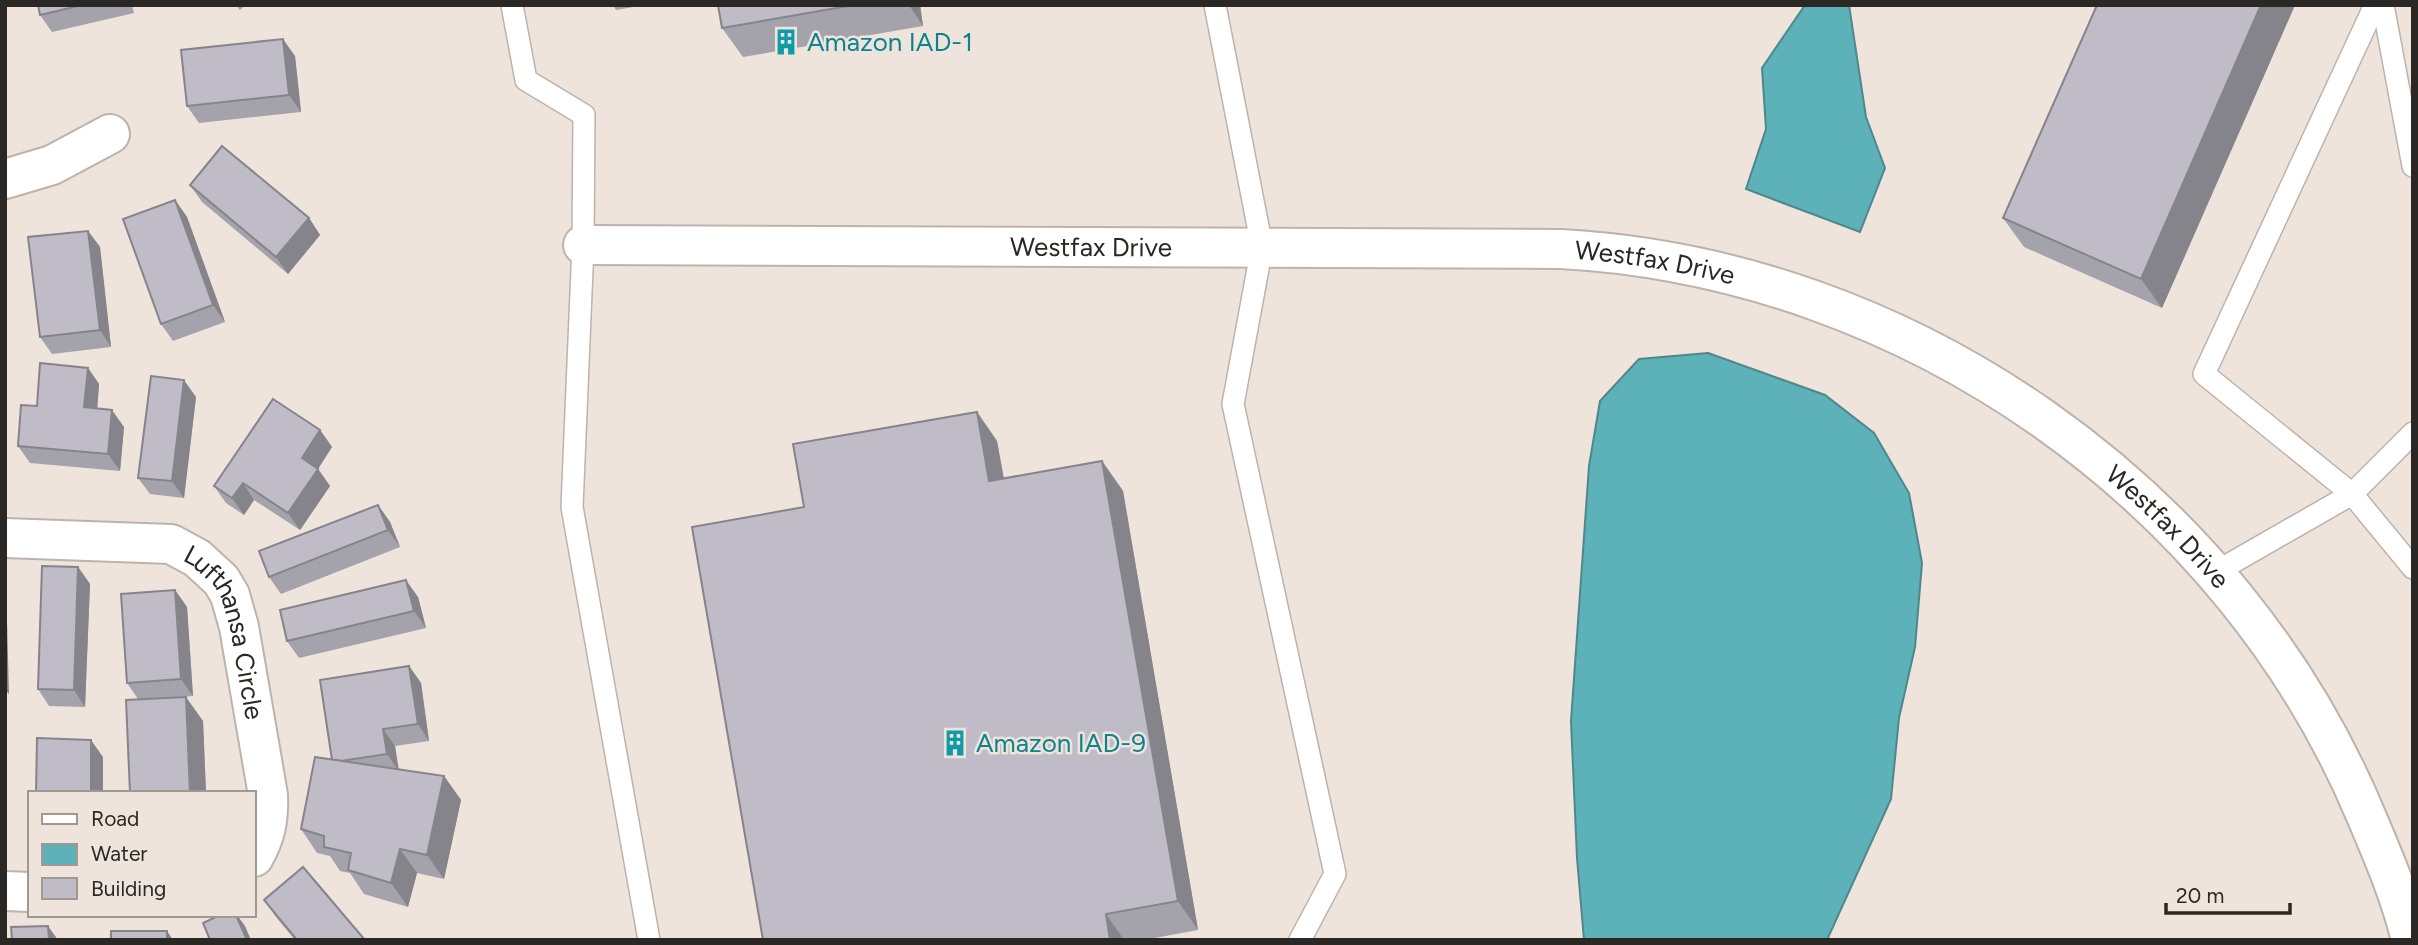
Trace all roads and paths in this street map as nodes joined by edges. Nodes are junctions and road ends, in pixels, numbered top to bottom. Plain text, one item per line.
1 (512, 5) edge
2 (1215, 5) edge
3 (2375, 5) edge
4 (2383, 5) edge
5 (110, 134) dead end
6 (2413, 166) edge
7 (5, 178) edge
8 (583, 245) junction
9 (1262, 247) junction
10 (2413, 433) edge
11 (2352, 494) junction
12 (5, 538) edge
13 (2413, 568) edge
14 (2216, 572) junction
15 (256, 853) edge
16 (5, 891) edge
17 (28, 891) edge
18 (649, 940) edge
19 (1300, 940) edge
20 (2411, 940) edge

1 - 8 lane
2 - 9 lane
3 - 11 lane
4 - 6 lane
5 - 7 street
8 - 9 street, Westfax Drive
8 - 18 lane
9 - 14 street, Westfax Drive
9 - 19 lane
10 - 11 lane
11 - 13 lane
11 - 14 lane
12 - 15 street, Lufthansa Circle
14 - 20 street, Westfax Drive
16 - 17 street

